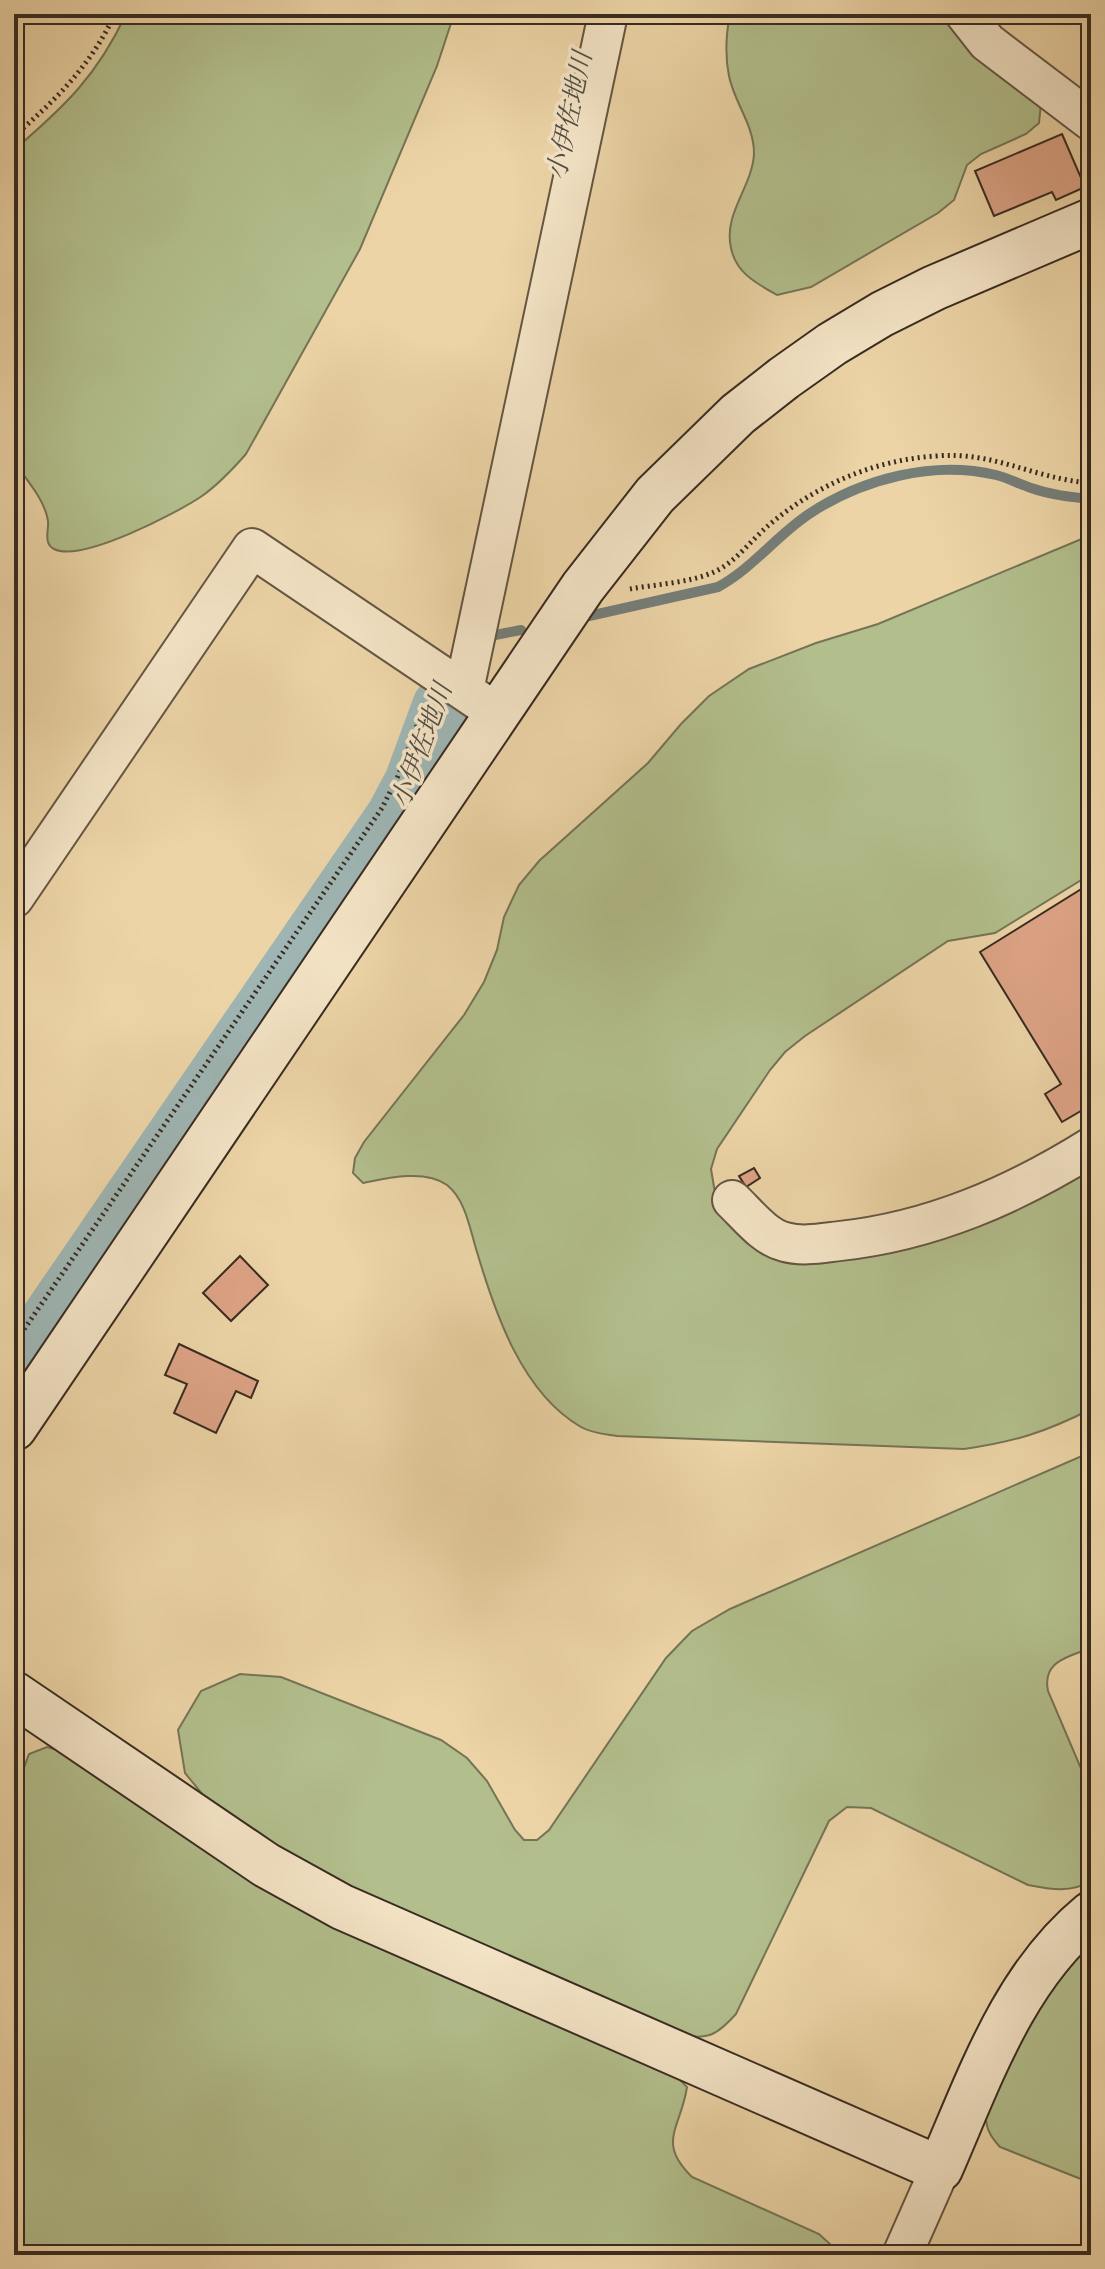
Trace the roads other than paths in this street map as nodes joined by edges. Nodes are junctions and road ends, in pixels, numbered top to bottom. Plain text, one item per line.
1 (608, 14) edge
2 (965, 14) edge
3 (1091, 121) edge
4 (1091, 221) edge
5 (459, 688) junction
6 (14, 898) edge
7 (1091, 1147) edge
8 (732, 1200) dead end
9 (14, 1428) edge
10 (14, 1694) edge
11 (1091, 1914) edge
12 (940, 2169) junction
13 (902, 2255) edge

1 - 5 street
2 - 3 street
4 - 5 street
5 - 6 street
5 - 9 street
7 - 8 street
10 - 12 street
11 - 12 street
12 - 13 street

